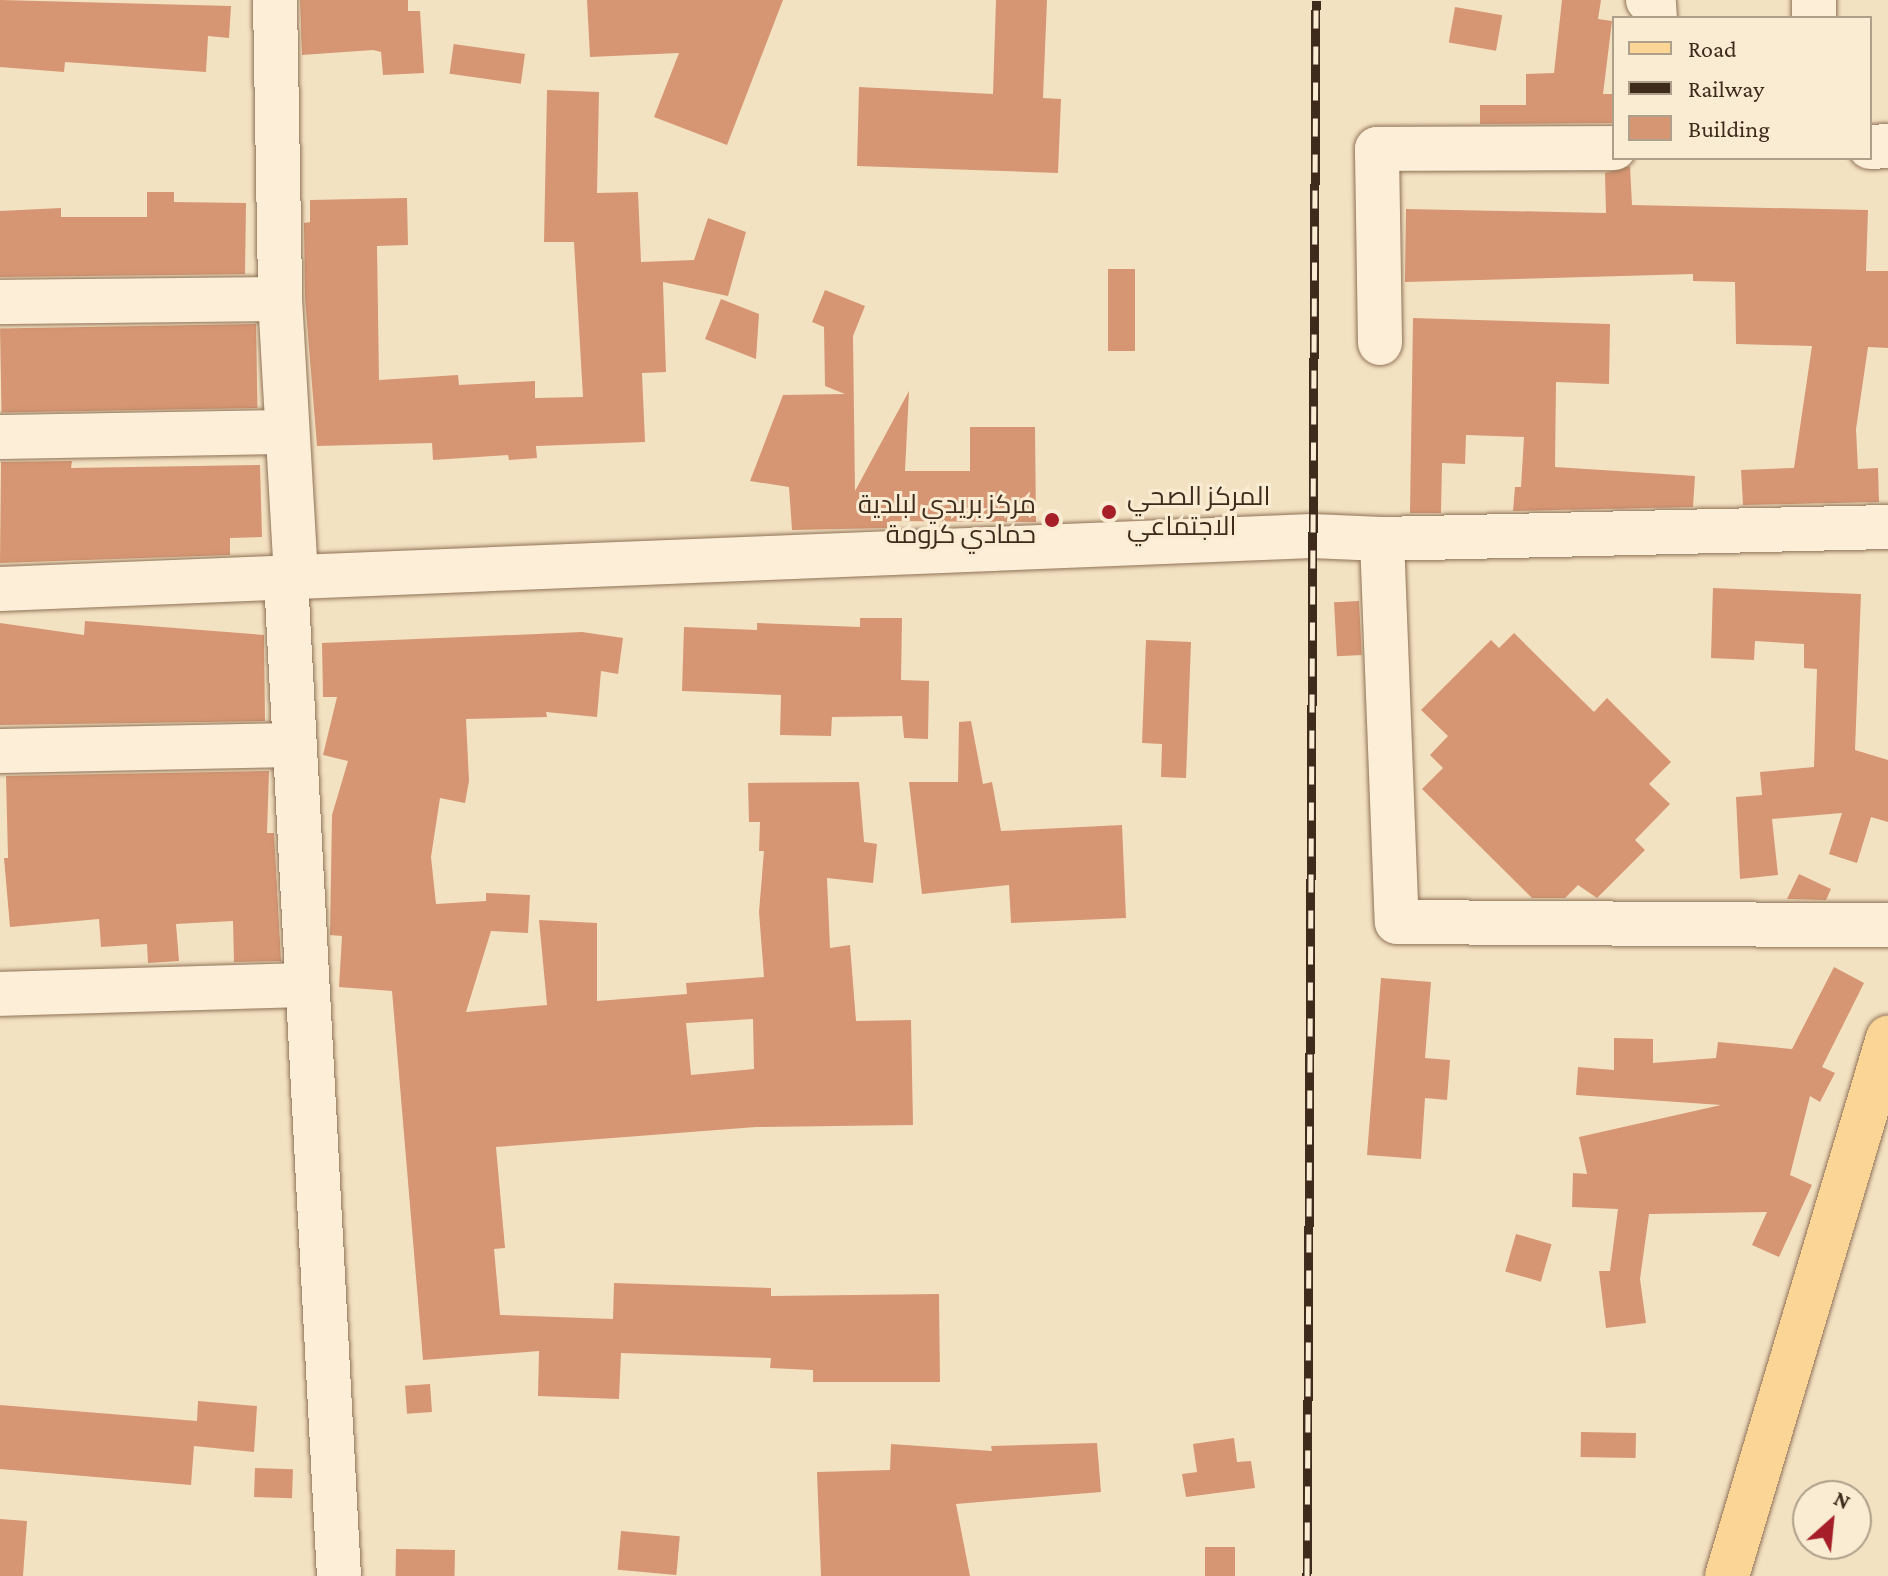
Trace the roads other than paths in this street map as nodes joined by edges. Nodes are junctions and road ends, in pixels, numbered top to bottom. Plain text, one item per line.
1 (275, 0) edge
2 (1612, 148) edge
3 (280, 299) junction
4 (0, 302) edge
5 (1380, 343) dead end
6 (287, 432) junction
7 (0, 437) edge
8 (1888, 527) edge
9 (1382, 539) junction
10 (291, 579) junction
11 (0, 589) edge
12 (294, 745) junction
13 (0, 751) edge
14 (1888, 925) edge
15 (307, 985) junction
16 (0, 994) edge
17 (1888, 1038) edge
18 (339, 1576) edge
19 (1727, 1576) edge

1 - 3 street
2 - 5 street
3 - 4 street
3 - 6 street
6 - 7 street
6 - 10 street
8 - 9 street
9 - 10 street
9 - 14 street
10 - 11 street
10 - 12 street
12 - 13 street
12 - 15 street
15 - 16 street
15 - 18 street
17 - 19 main road

